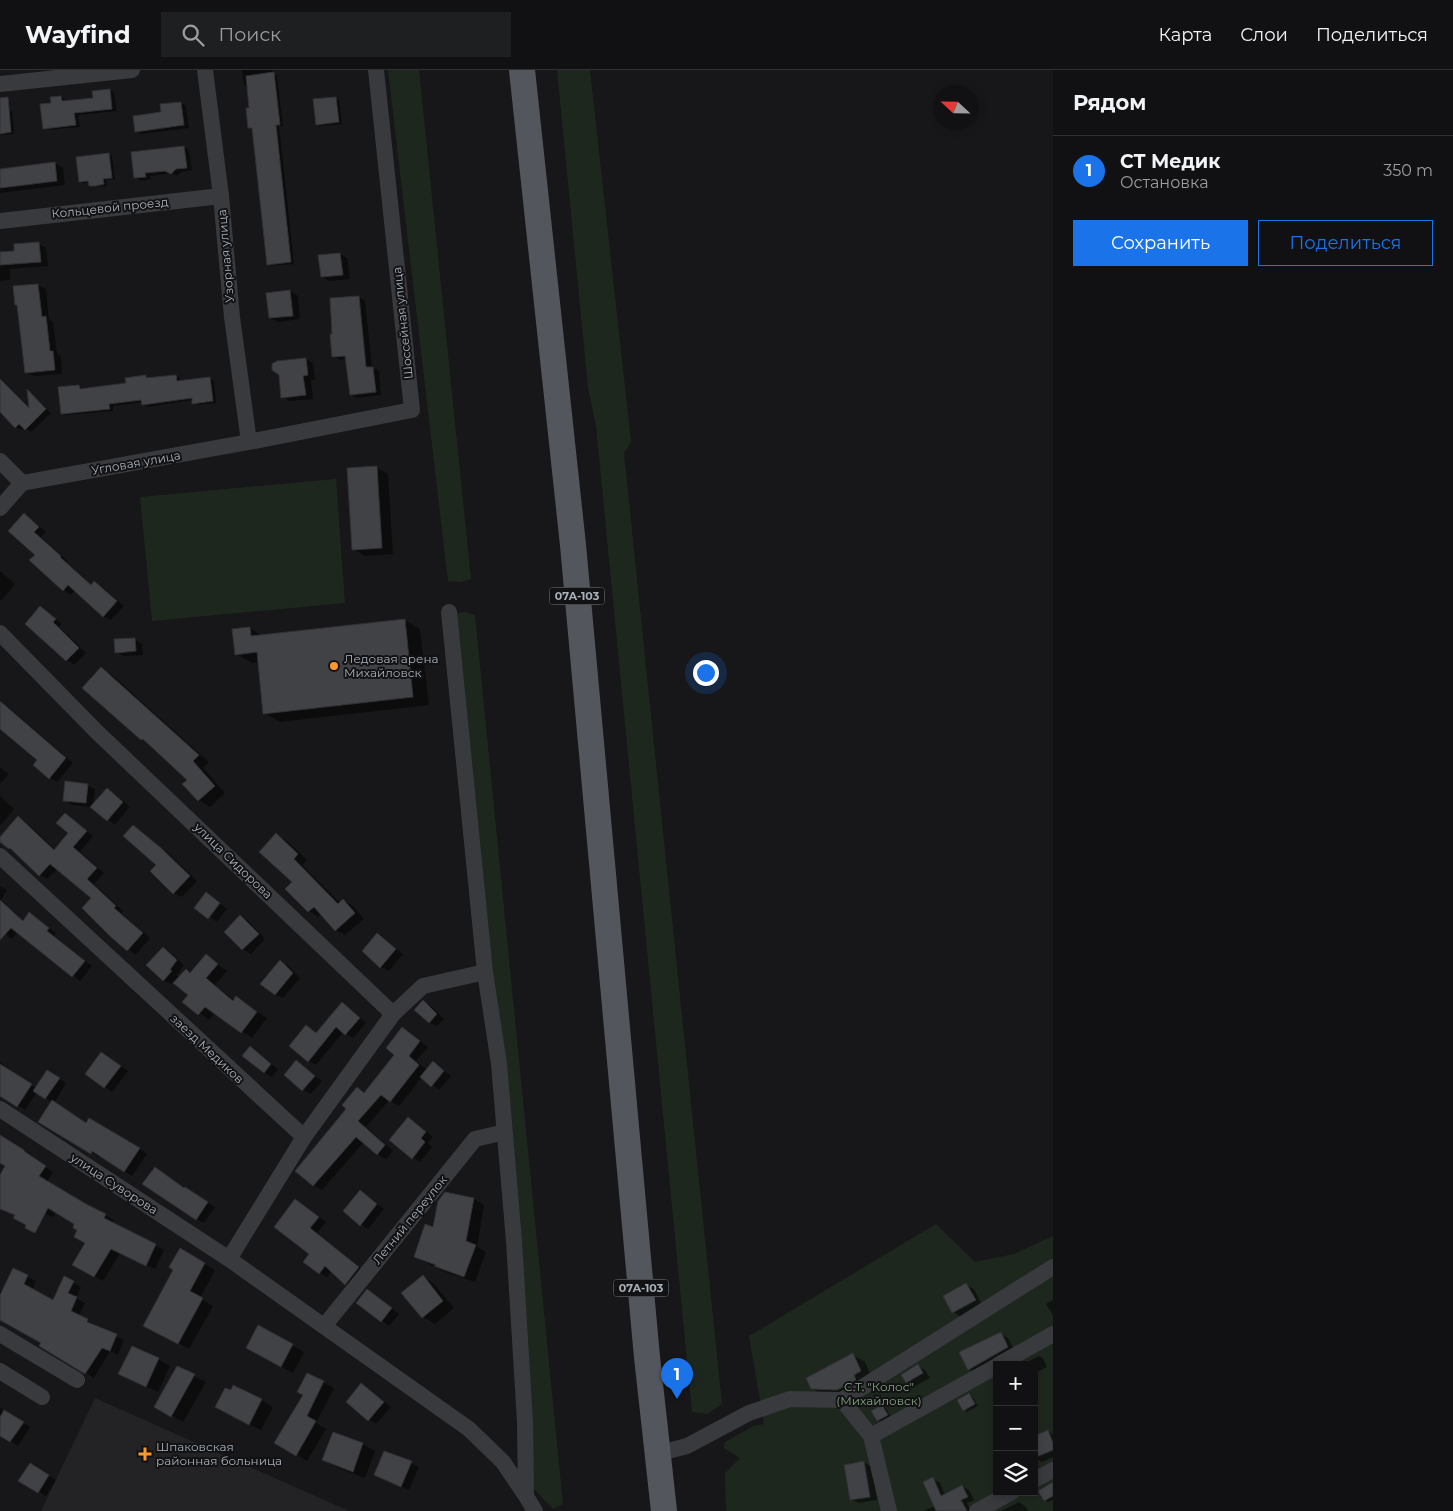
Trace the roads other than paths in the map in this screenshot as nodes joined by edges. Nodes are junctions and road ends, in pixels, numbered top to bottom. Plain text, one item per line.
1 (132, 70) edge
2 (205, 70) edge
3 (376, 70) edge
4 (522, 70) edge
5 (0, 84) edge
6 (220, 196) junction
7 (0, 221) edge
8 (249, 442) junction
9 (0, 461) edge
10 (22, 483) junction
11 (0, 508) edge
12 (449, 612) dead end
13 (0, 633) edge
14 (0, 856) edge
15 (485, 972) junction
16 (393, 1014) junction
17 (0, 1109) edge
18 (505, 1132) junction
19 (304, 1137) junction
20 (229, 1259) junction
21 (1053, 1267) edge
22 (325, 1325) junction
23 (0, 1334) edge
24 (1053, 1334) edge
25 (1005, 1361) edge
26 (993, 1368) edge
27 (0, 1371) edge
28 (77, 1380) dead end
29 (42, 1397) dead end
30 (842, 1400) junction
31 (871, 1436) junction
32 (657, 1454) junction
33 (1053, 1470) edge
34 (1038, 1478) edge
35 (526, 1496) junction
36 (1005, 1496) edge
37 (535, 1511) edge
38 (664, 1511) edge
39 (889, 1511) edge
40 (978, 1511) edge

1 - 5 street
2 - 6 street, Узорная улица
3 - 8 street, Шоссейная улица
4 - 32 main road, 07А-103
6 - 7 street, Кольцевой проезд
6 - 8 street, Узорная улица
8 - 10 street, Угловая улица
9 - 10 street
10 - 11 street
12 - 15 street
13 - 16 street, улица Сидорова
14 - 19 street, заезд Медиков
15 - 16 street
15 - 18 street
16 - 19 street
17 - 20 street, улица Суворова
18 - 22 street, Летний переулок
18 - 35 street
19 - 20 street
20 - 22 street, улица Суворова
21 - 30 street
22 - 35 street, улица Суворова
23 - 28 street
24 - 25 street
26 - 31 street
27 - 29 street
30 - 31 street
30 - 32 street
31 - 39 street
32 - 38 main road, 07А-103
33 - 34 street
35 - 37 street, улица Суворова
36 - 40 street

